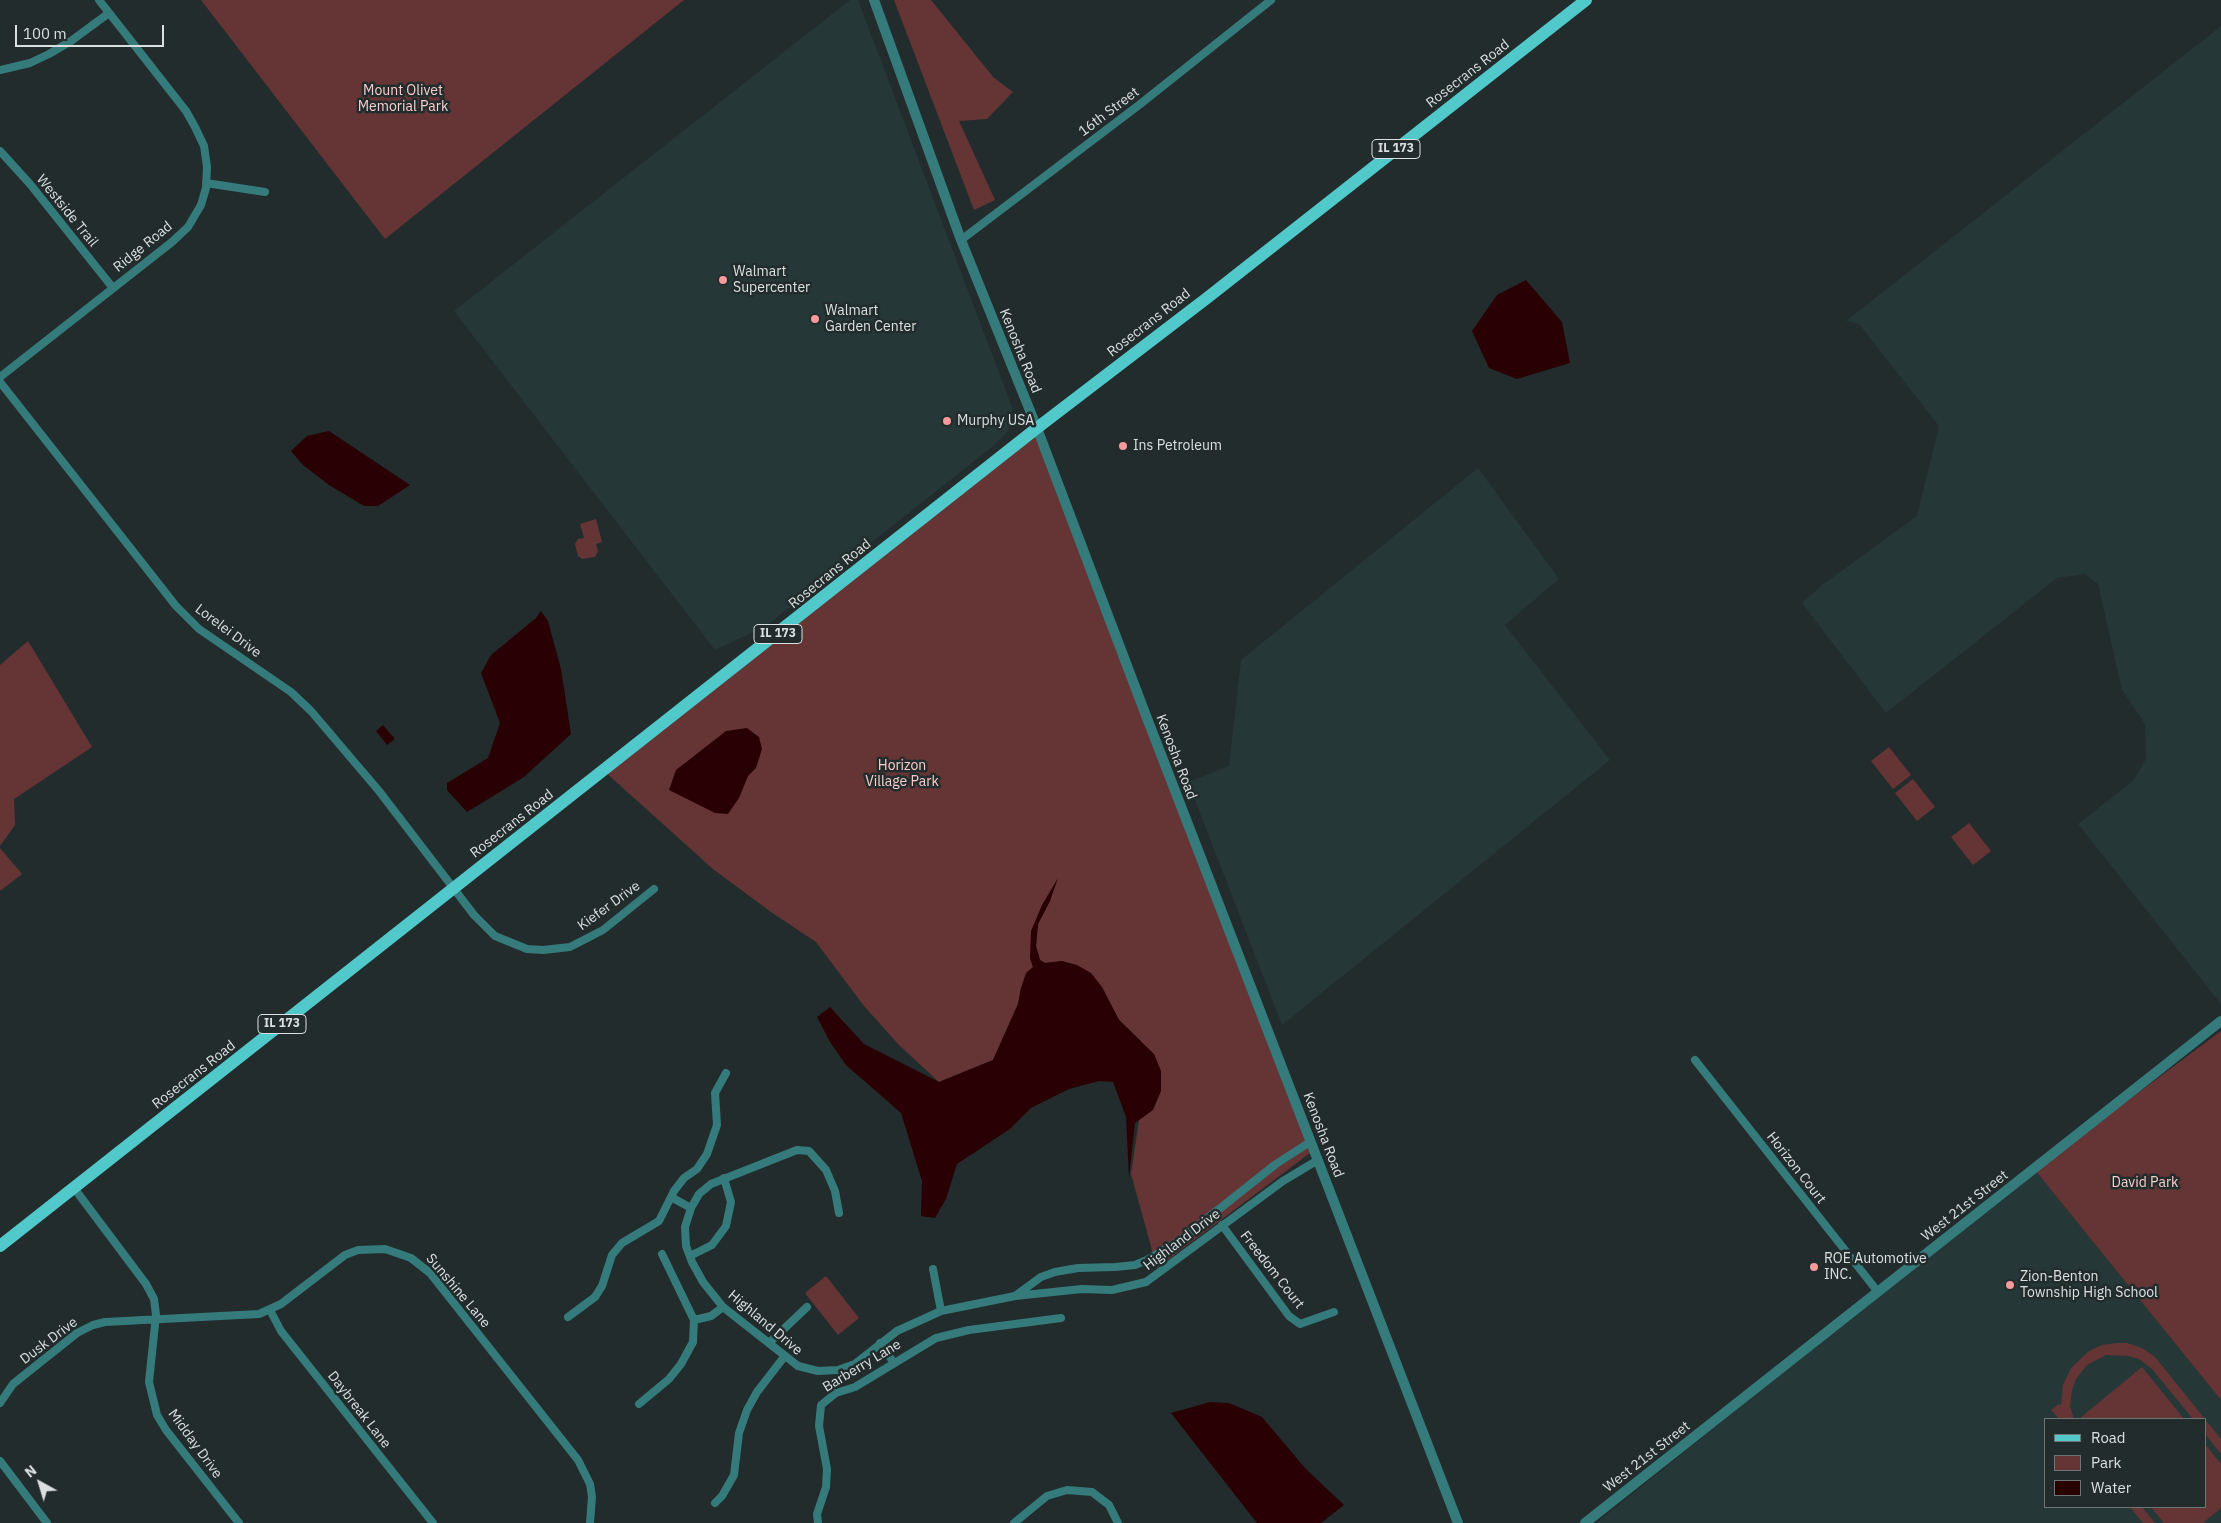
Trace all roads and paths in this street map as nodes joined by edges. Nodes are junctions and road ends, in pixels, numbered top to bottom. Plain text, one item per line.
1 (99, 0) edge
2 (874, 0) edge
3 (1271, 0) edge
4 (1586, 0) edge
5 (109, 13) junction
6 (0, 70) edge
7 (0, 151) edge
8 (206, 183) junction
9 (265, 192) dead end
10 (961, 240) junction
11 (113, 288) junction
12 (0, 377) edge
13 (0, 382) edge
14 (1037, 428) junction
15 (454, 888) junction
16 (654, 889) dead end
17 (2221, 1022) edge
18 (1695, 1060) dead end
19 (726, 1073) dead end
20 (1310, 1142) junction
21 (1318, 1160) junction
22 (724, 1178) junction
23 (74, 1188) junction
24 (671, 1197) junction
25 (691, 1208) junction
26 (839, 1214) dead end
27 (1222, 1225) junction
28 (0, 1246) edge
29 (662, 1254) dead end
30 (690, 1256) junction
31 (933, 1269) dead end
32 (1878, 1292) junction
33 (1015, 1296) junction
34 (723, 1306) junction
35 (807, 1307) dead end
36 (270, 1310) junction
37 (942, 1311) junction
38 (1334, 1312) dead end
39 (568, 1317) dead end
40 (1061, 1318) dead end
41 (156, 1320) junction
42 (694, 1320) junction
43 (769, 1343) junction
44 (880, 1343) junction
45 (784, 1357) junction
46 (894, 1363) junction
47 (0, 1403) edge
48 (639, 1404) dead end
49 (0, 1461) edge
50 (716, 1503) dead end
51 (47, 1523) edge
52 (239, 1523) edge
53 (433, 1523) edge
54 (590, 1523) edge
55 (818, 1523) edge
56 (1014, 1523) edge
57 (1118, 1523) edge
58 (1458, 1523) edge
59 (1585, 1523) edge

1 - 5 street, Ridge Road
2 - 10 street, Kenosha Road
3 - 10 street, 16th Street
4 - 14 main road, Rosecrans Road / IL 173
5 - 6 street
5 - 8 street, Ridge Road
7 - 11 street, Westside Trail
8 - 9 street
8 - 11 street, Ridge Road
10 - 14 street, Kenosha Road
11 - 12 street, Ridge Road
13 - 15 street, Lorelei Drive
14 - 15 main road, Rosecrans Road / IL 173
14 - 20 street, Kenosha Road
15 - 16 street, Kiefer Drive
15 - 23 main road, Rosecrans Road / IL 173
17 - 32 street, West 21st Street
18 - 32 street, Horizon Court
19 - 24 street
20 - 21 street, Kenosha Road
20 - 33 street, Highland Drive
21 - 27 street, Highland Drive
21 - 58 street, Kenosha Road
22 - 25 street, Highland Drive
22 - 26 street, Highland Drive
22 - 30 street
23 - 28 main road, Rosecrans Road / IL 173
23 - 41 street, Midday Drive
24 - 25 street
24 - 39 street
25 - 30 street, Highland Drive
27 - 33 street, Highland Drive
27 - 38 street, Freedom Court
29 - 42 street
30 - 34 street, Highland Drive
31 - 37 street
32 - 59 street, West 21st Street
33 - 37 street, Highland Drive
34 - 42 street
34 - 43 street, Highland Drive
35 - 43 street
36 - 41 street, Sunshine Lane
36 - 53 street, Daybreak Lane
36 - 54 street, Sunshine Lane
37 - 44 street, Highland Drive
40 - 46 street, Barberry Lane
41 - 47 street, Dusk Drive
41 - 52 street, Midday Drive
42 - 48 street
43 - 45 street, Highland Drive
44 - 45 street, Highland Drive
44 - 46 street
45 - 50 street
46 - 55 street, Barberry Lane
49 - 51 street
56 - 57 street

